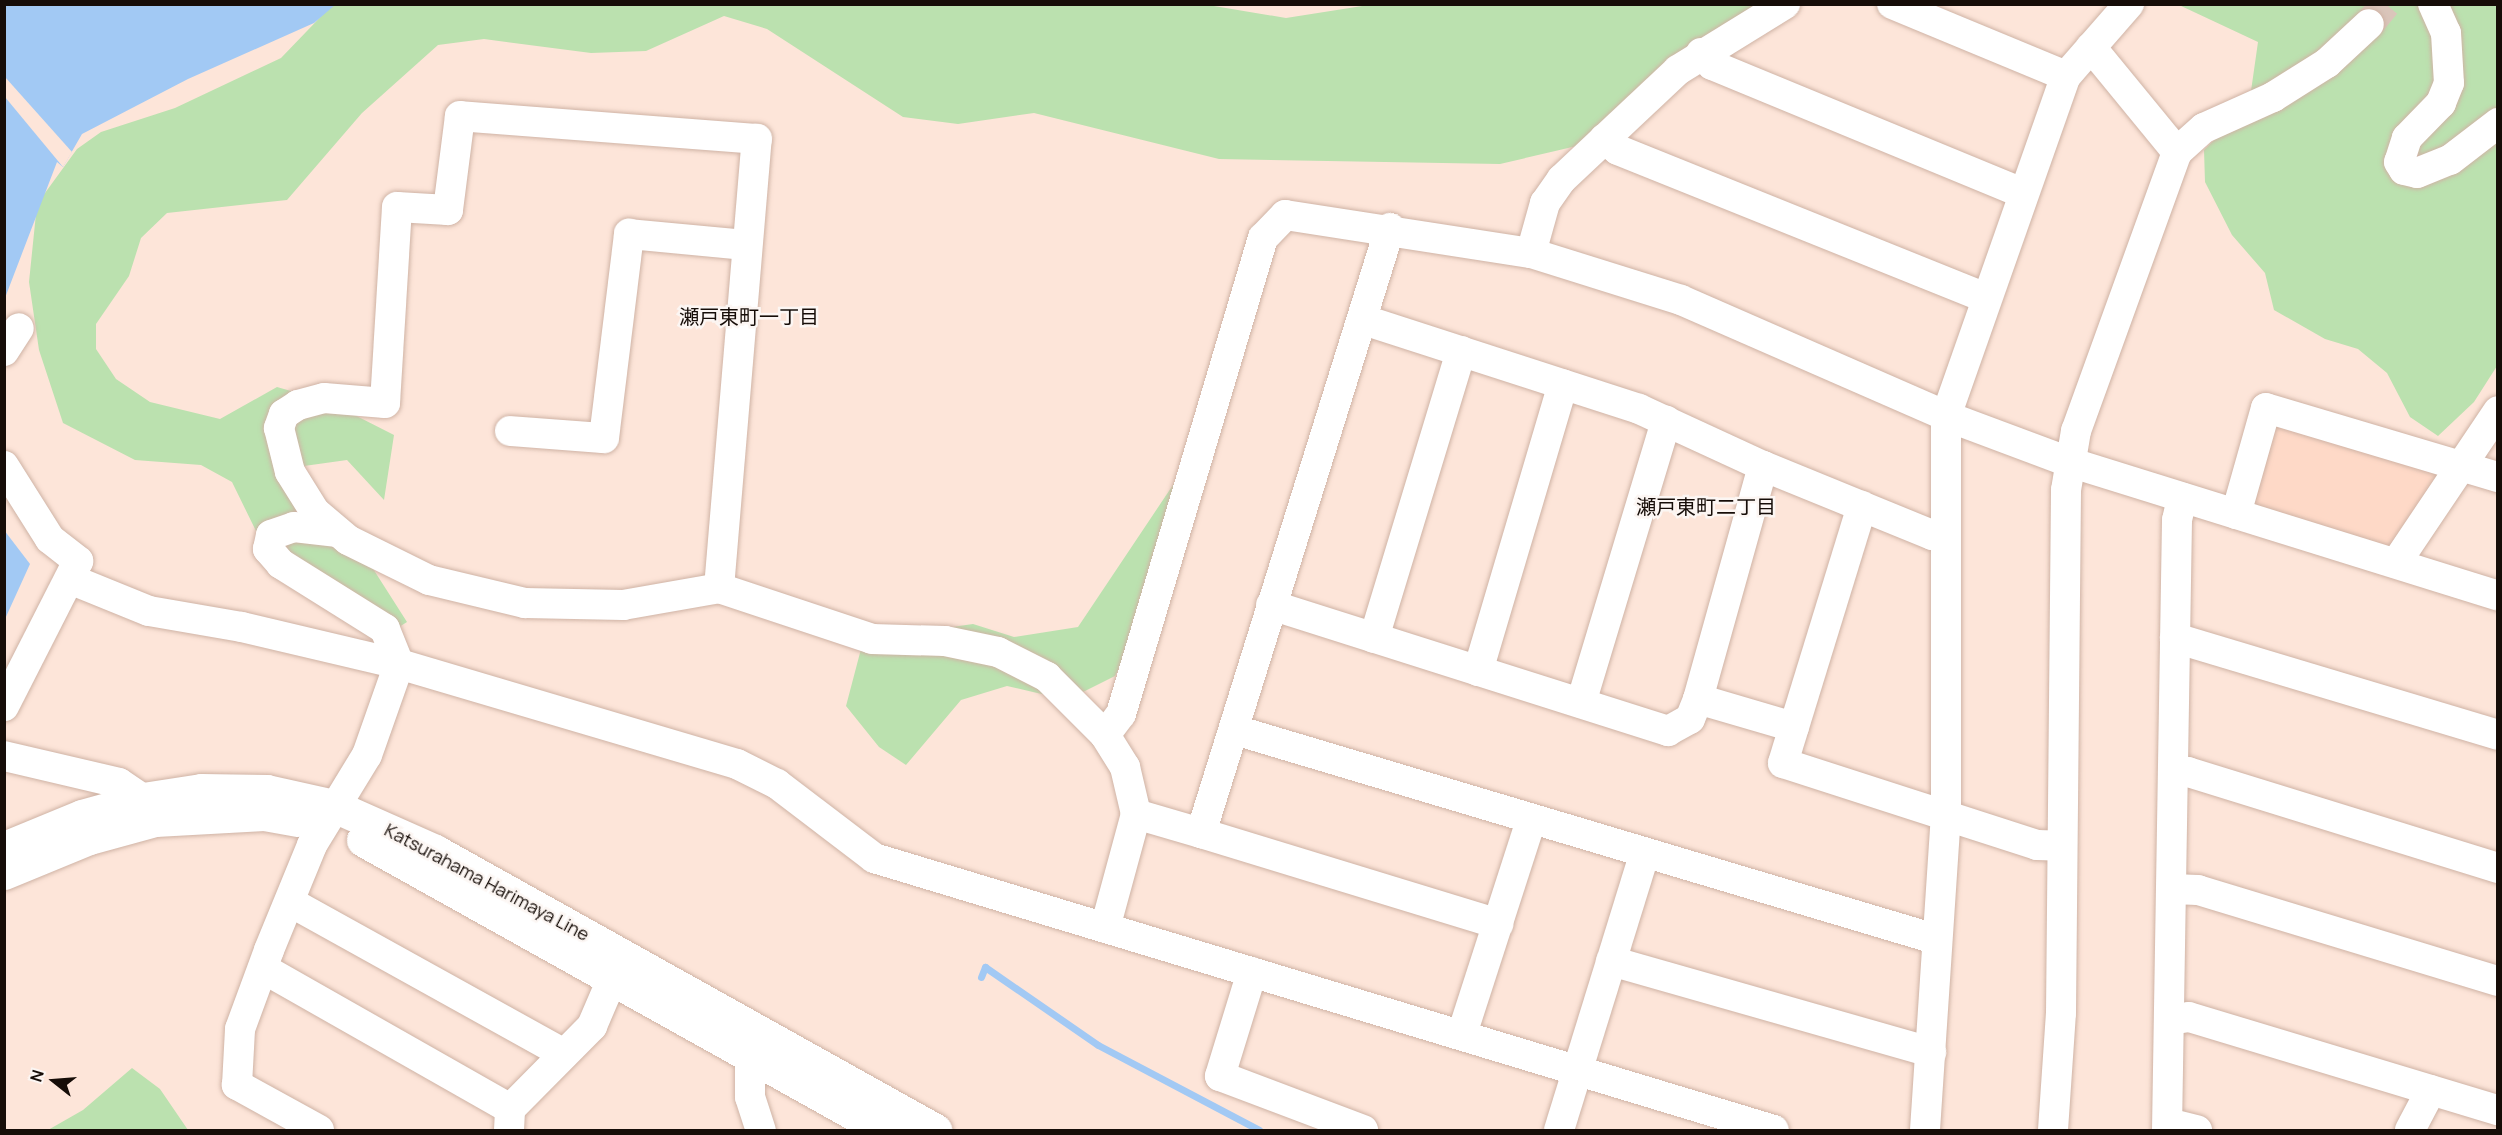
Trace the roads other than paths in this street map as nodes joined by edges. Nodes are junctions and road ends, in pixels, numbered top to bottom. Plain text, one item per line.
1 (1785, 4) edge
2 (1892, 4) edge
3 (2129, 4) edge
4 (2433, 4) edge
5 (2369, 24) tunnel mouth
6 (2091, 47) junction
7 (1701, 53) junction
8 (2066, 76) junction
9 (2498, 123) edge
10 (1604, 139) junction
11 (2177, 152) junction
12 (2023, 193) junction
13 (1390, 228) junction
14 (746, 245) junction
15 (1531, 253) junction
16 (1986, 298) junction
17 (1364, 320) junction
18 (1461, 351) junction
19 (1563, 384) junction
20 (2498, 411) edge
21 (1946, 416) junction
22 (1666, 421) junction
23 (510, 430) dead end
24 (2069, 462) junction
25 (4, 466) edge
26 (1763, 466) junction
27 (2464, 468) junction
28 (2498, 477) edge
29 (2182, 498) junction
30 (1862, 506) junction
31 (2236, 514) junction
32 (338, 532) junction
33 (1945, 534) junction
34 (2396, 563) junction
35 (70, 579) junction
36 (719, 588) junction
37 (2498, 596) edge
38 (1271, 605) junction
39 (1374, 638) junction
40 (2175, 638) junction
41 (399, 664) junction
42 (1478, 671) junction
43 (1698, 699) junction
44 (1581, 703) junction
45 (4, 706) edge
46 (1794, 727) junction
47 (1235, 730) junction
48 (1105, 735) junction
49 (2498, 735) edge
50 (4, 756) edge
51 (2173, 773) junction
52 (143, 799) junction
53 (1946, 812) junction
54 (1136, 814) junction
55 (328, 816) junction
56 (1531, 820) junction
57 (1201, 833) junction
58 (2061, 846) junction
59 (4, 848) edge
60 (1644, 855) junction
61 (2498, 868) edge
62 (4, 873) edge
63 (2172, 889) junction
64 (292, 903) junction
65 (1498, 924) junction
66 (1105, 928) junction
67 (1935, 939) junction
68 (1611, 961) junction
69 (617, 968) junction
70 (264, 969) junction
71 (1252, 972) junction
72 (2498, 981) edge
73 (2170, 1020) junction
74 (1462, 1034) junction
75 (750, 1042) junction
76 (1931, 1052) junction
77 (564, 1054) junction
78 (1577, 1070) junction
79 (2431, 1090) junction
80 (2498, 1110) edge
81 (509, 1120) edge
82 (2168, 1127) edge
83 (758, 1129) edge
84 (319, 1131) edge
85 (883, 1131) edge
86 (935, 1131) edge
87 (1363, 1131) edge
88 (1559, 1131) edge
89 (1774, 1131) edge
90 (1924, 1131) edge
91 (2053, 1131) edge
92 (2197, 1131) edge
93 (2410, 1131) edge

1 - 7 street
2 - 8 street
3 - 6 street
4 - 9 street
5 - 11 street
6 - 8 street
6 - 11 street
7 - 10 street
7 - 12 street
8 - 12 street
10 - 15 street
10 - 16 street
11 - 24 street
12 - 16 street
13 - 15 street
13 - 17 street
13 - 48 street
14 - 23 street
14 - 32 street
14 - 36 street
15 - 21 street
16 - 21 street
17 - 18 street
17 - 38 street
18 - 19 street
18 - 39 street
19 - 22 street
19 - 42 street
20 - 27 street
21 - 24 street
21 - 33 street
22 - 26 street
22 - 44 street
24 - 29 street
24 - 58 street
25 - 35 street
26 - 30 street
26 - 43 street
27 - 28 street
27 - 31 street
27 - 34 street
29 - 31 street
29 - 40 street
30 - 33 street
30 - 46 street
31 - 34 street
32 - 36 street
32 - 41 street
33 - 53 street
34 - 37 street
35 - 41 street
35 - 45 street
36 - 48 street
38 - 39 street
38 - 47 street
39 - 42 street
40 - 49 street
40 - 51 street
41 - 55 street
41 - 66 street
42 - 44 street
43 - 44 street
43 - 46 street
46 - 53 street
47 - 56 street
47 - 57 street
48 - 54 street
50 - 52 street
51 - 61 street
51 - 63 street
52 - 55 main road, Katsurahama Harimaya Line
52 - 59 main road, Katsurahama Harimaya Line
53 - 58 street
53 - 67 street
54 - 57 street
54 - 66 street
55 - 62 main road, Katsurahama Harimaya Line
55 - 64 street
55 - 69 main road, Katsurahama Harimaya Line
56 - 60 street
56 - 65 street
57 - 65 street
58 - 91 street
60 - 67 street
60 - 68 street
63 - 72 street
63 - 73 street
64 - 70 street
64 - 77 street
65 - 74 street
66 - 71 street
67 - 76 street
68 - 76 street
68 - 78 street
69 - 75 main road, Katsurahama Harimaya Line
69 - 77 street
70 - 81 street
70 - 84 street
71 - 74 street
71 - 87 street
73 - 79 street
73 - 82 street
74 - 78 street
75 - 83 street
75 - 85 main road, Katsurahama Harimaya Line
75 - 86 main road, Katsurahama Harimaya Line
76 - 90 street
77 - 81 street
78 - 88 street
78 - 89 street
79 - 80 street
79 - 93 street
82 - 92 street

